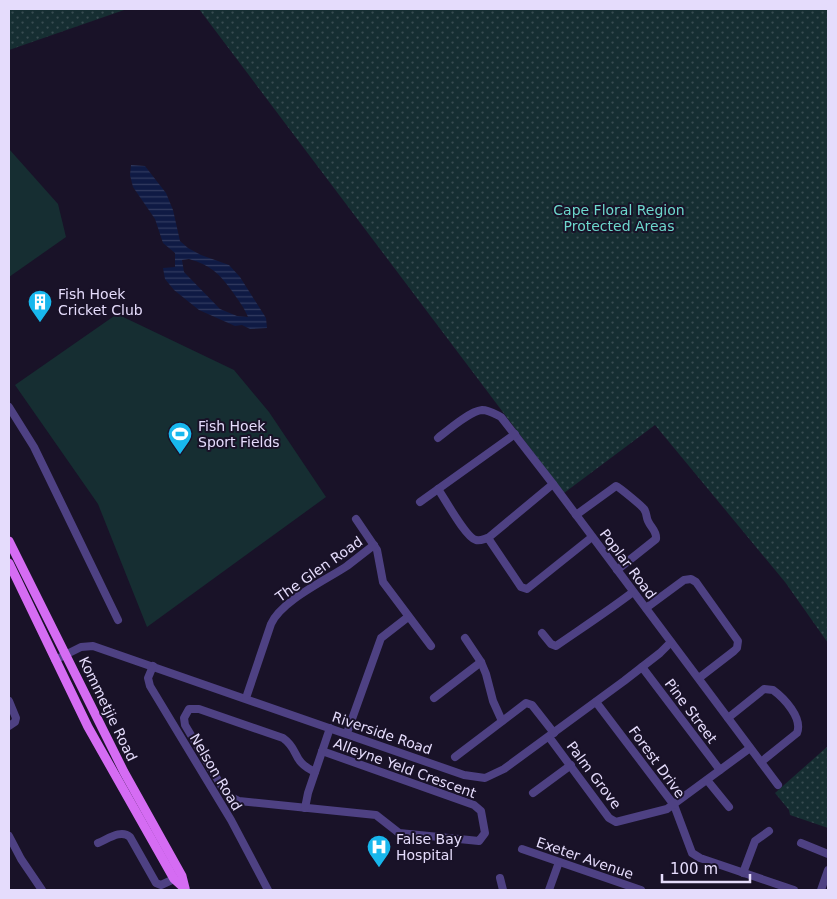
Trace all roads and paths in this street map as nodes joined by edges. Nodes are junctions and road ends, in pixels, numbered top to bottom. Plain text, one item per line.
1 (9, 407) edge
2 (514, 434) junction
3 (438, 438) dead end
4 (553, 484) junction
5 (438, 488) junction
6 (420, 502) dead end
7 (576, 515) junction
8 (356, 519) dead end
9 (592, 537) junction
10 (488, 538) junction
11 (9, 541) edge
12 (374, 545) junction
13 (9, 562) edge
14 (617, 570) junction
15 (633, 592) junction
16 (646, 608) junction
17 (408, 617) junction
18 (118, 620) dead end
19 (542, 633) dead end
20 (465, 638) dead end
21 (671, 642) junction
22 (431, 646) dead end
23 (66, 654) junction
24 (55, 660) junction
25 (480, 662) junction
26 (153, 666) junction
27 (642, 666) junction
28 (699, 678) junction
29 (246, 698) junction
30 (434, 698) dead end
31 (9, 701) edge
32 (596, 702) junction
33 (728, 718) junction
34 (502, 721) junction
35 (9, 726) edge
36 (330, 728) junction
37 (347, 733) junction
38 (551, 735) junction
39 (750, 748) junction
40 (322, 751) junction
41 (455, 757) dead end
42 (761, 762) junction
43 (571, 765) junction
44 (720, 770) junction
45 (315, 772) junction
46 (708, 780) junction
47 (778, 785) dead end
48 (533, 793) dead end
49 (674, 805) junction
50 (729, 807) dead end
51 (305, 808) junction
52 (769, 831) dead end
53 (9, 836) edge
54 (98, 843) dead end
55 (800, 843) dead end
56 (522, 849) dead end
57 (828, 854) edge
58 (559, 862) junction
59 (828, 870) edge
60 (743, 873) junction
61 (500, 878) dead end
62 (174, 879) junction
63 (616, 882) junction
64 (185, 889) edge
65 (265, 889) edge
66 (42, 890) edge
67 (503, 890) edge
68 (549, 890) edge
69 (613, 890) edge
70 (641, 890) edge
71 (794, 890) edge
72 (821, 890) edge

1 - 18 street
2 - 3 street, Poplar Road
2 - 4 street, Poplar Road
2 - 5 street
4 - 7 street, Poplar Road
4 - 10 street
5 - 6 street
5 - 10 street
7 - 9 street, Poplar Road
7 - 14 street
8 - 12 street
9 - 10 street
9 - 14 street, Poplar Road
11 - 23 main road, Kommetjie Road
12 - 17 street
12 - 29 street, The Glen Road
13 - 24 main road, Kommetjie Road
14 - 15 street, Poplar Road
15 - 16 street, Poplar Road
15 - 19 street
16 - 21 street, Poplar Road
16 - 28 street
17 - 22 street
17 - 37 street
20 - 25 street
21 - 27 street, Riverside Road
21 - 28 street, Poplar Road
23 - 24 street, Riverside Road
23 - 26 street, Riverside Road
23 - 64 main road, Kommetjie Road
24 - 62 main road, Kommetjie Road
25 - 30 street
25 - 34 street
26 - 29 street, Riverside Road
26 - 65 street, Nelson Road
27 - 32 street, Riverside Road
27 - 44 street, Pine Street
28 - 33 street, Poplar Road
29 - 36 street, Riverside Road
31 - 35 street
32 - 38 street, Riverside Road
32 - 49 street, Forest Drive
33 - 39 street, Poplar Road
33 - 42 street
34 - 38 street, Palm Grove
34 - 41 street
36 - 37 street, Riverside Road
36 - 40 street
37 - 38 street, Riverside Road
38 - 43 street, Palm Grove
39 - 42 street, Poplar Road
39 - 44 street, Palm Grove
40 - 45 street
40 - 51 street, Alleyne Yeld Crescent
42 - 47 street, Poplar Road
43 - 48 street
43 - 49 street, Palm Grove
44 - 46 street, Palm Grove
45 - 51 street
45 - 51 street, Alleyne Yeld Crescent
46 - 49 street, Palm Grove
46 - 50 street
49 - 60 street, Forest Drive
52 - 60 street
53 - 66 street
54 - 62 street
55 - 57 street
56 - 58 street, Exeter Avenue
58 - 63 street, Exeter Avenue
58 - 68 street
59 - 72 street
60 - 71 street, Forest Drive
61 - 67 street
62 - 64 main road, Kommetjie Road
63 - 69 street
63 - 70 street, Exeter Avenue

